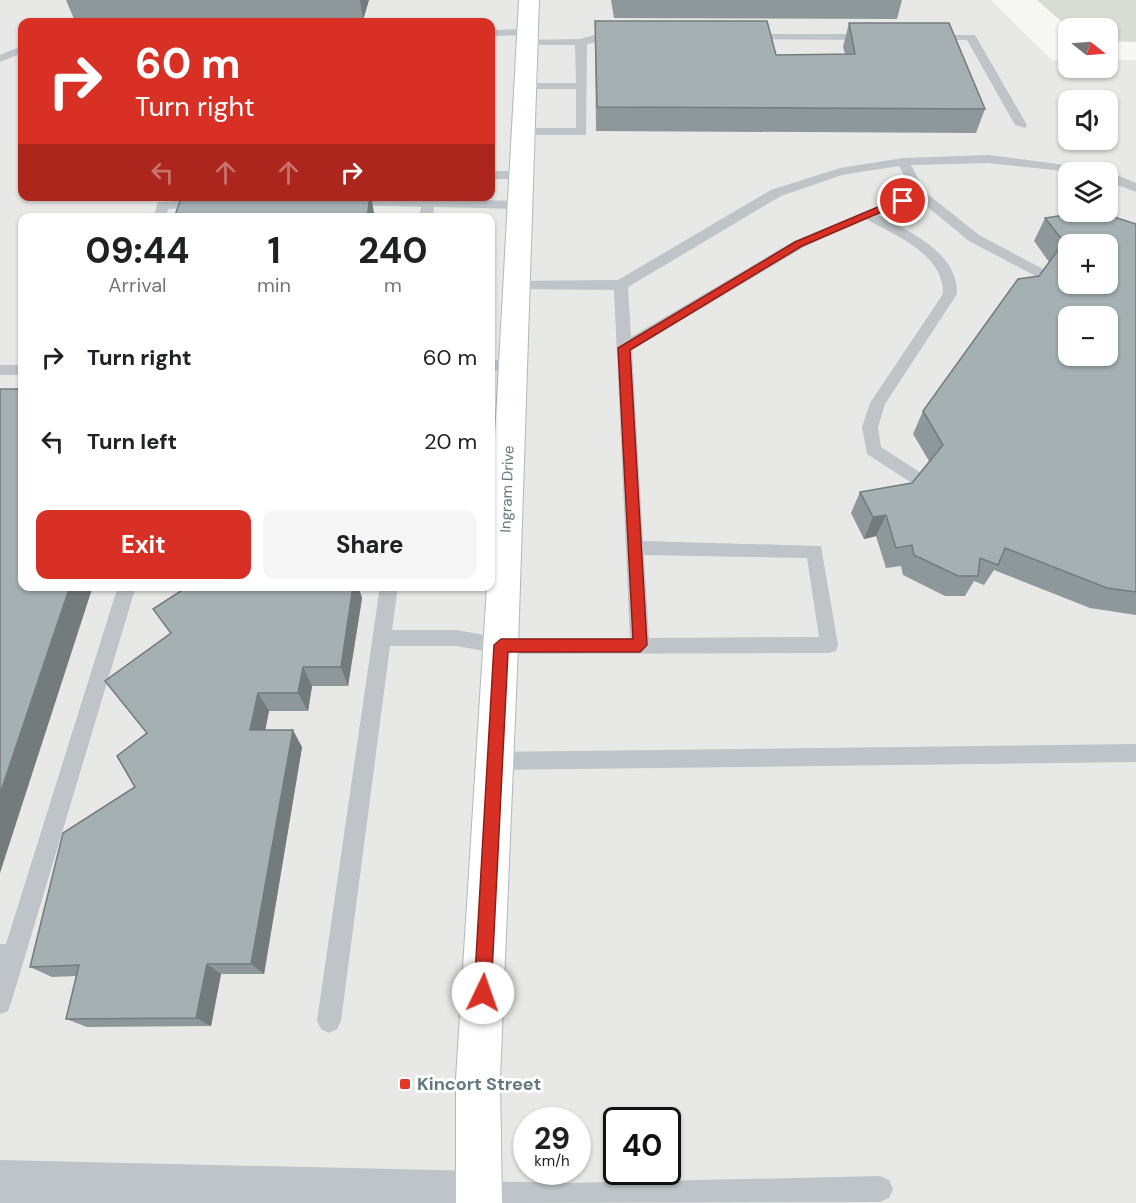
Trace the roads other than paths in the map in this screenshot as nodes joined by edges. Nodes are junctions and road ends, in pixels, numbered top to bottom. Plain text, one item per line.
1 (529, 0) edge
2 (495, 34) edge
3 (527, 37) junction
4 (633, 37) edge
5 (738, 37) edge
6 (878, 37) edge
7 (913, 37) edge
8 (581, 42) junction
9 (18, 51) edge
10 (0, 59) edge
11 (524, 86) junction
12 (581, 86) junction
13 (1021, 125) dead end
14 (522, 132) junction
15 (903, 162) junction
16 (1058, 166) edge
17 (520, 175) junction
18 (495, 176) edge
19 (1118, 181) edge
20 (1136, 188) edge
21 (921, 194) junction
22 (338, 202) edge
23 (222, 203) edge
24 (428, 204) junction
25 (519, 205) junction
26 (161, 213) edge
27 (427, 213) edge
28 (867, 214) junction
29 (1045, 276) edge
30 (515, 284) junction
31 (621, 285) junction
32 (624, 348) junction
33 (501, 365) edge
34 (0, 370) edge
35 (18, 370) edge
36 (500, 410) edge
37 (921, 481) edge
38 (633, 548) junction
39 (125, 591) edge
40 (388, 591) edge
41 (382, 638) junction
42 (501, 645) junction
43 (640, 645) junction
44 (1135, 751) edge
45 (494, 760) junction
46 (7, 955) edge
47 (0, 1003) edge
48 (329, 1021) dead end
49 (0, 1183) edge
50 (880, 1189) dead end
51 (222, 1196) edge
52 (479, 1198) edge

1 - 3 street, Ingram Drive
2 - 3 lane
3 - 8 lane
3 - 11 street, Ingram Drive
4 - 8 lane
5 - 6 lane
7 - 13 lane
8 - 12 lane
9 - 10 lane
11 - 12 lane
11 - 14 street, Ingram Drive
12 - 14 lane
14 - 17 street, Ingram Drive
15 - 16 lane
15 - 21 lane
15 - 31 lane
17 - 18 lane
17 - 25 street, Ingram Drive
19 - 20 lane
21 - 28 lane
21 - 29 lane
22 - 24 lane
23 - 26 lane
24 - 25 lane
24 - 27 lane
25 - 30 street, Ingram Drive
28 - 32 lane
28 - 37 lane
30 - 31 lane
30 - 33 street, Ingram Drive
31 - 32 lane
32 - 38 lane
33 - 36 street, Ingram Drive
34 - 35 lane
36 - 42 street, Ingram Drive
38 - 43 lane
38 - 43 lane
39 - 46 lane
40 - 41 lane
41 - 42 lane
41 - 48 lane
42 - 43 lane
42 - 45 street, Ingram Drive
44 - 45 lane
45 - 52 street, Ingram Drive
46 - 47 lane
49 - 51 street
50 - 52 lane
51 - 52 street

